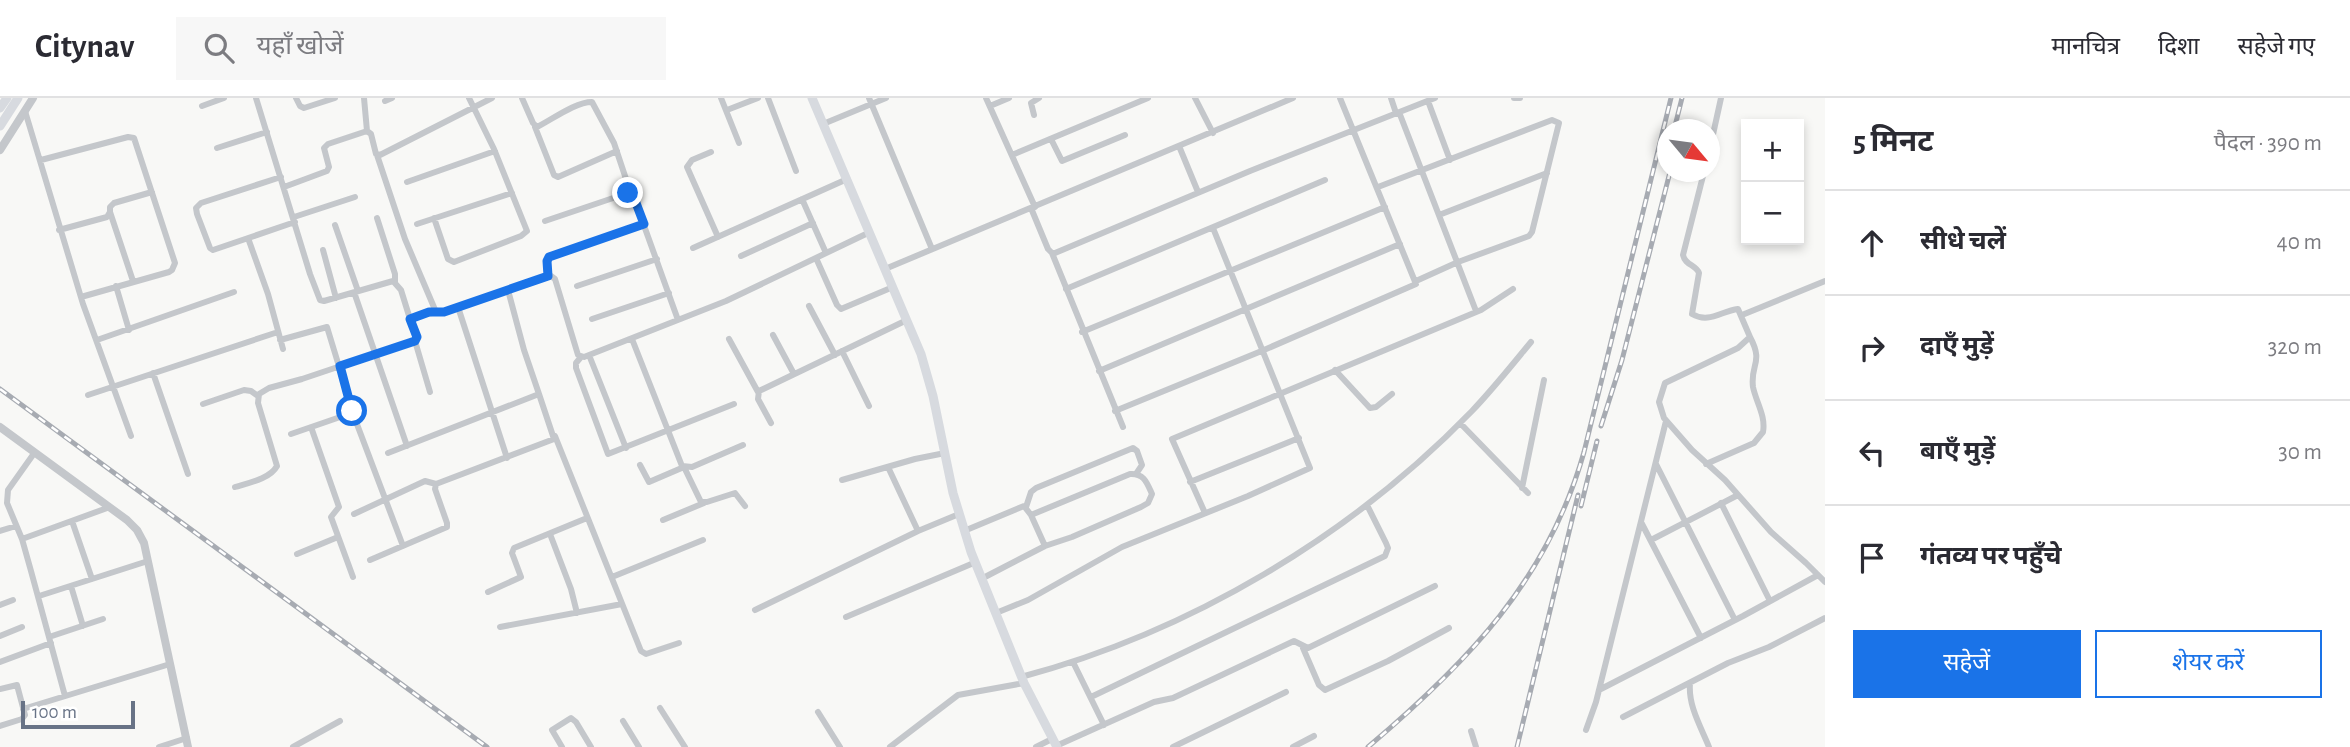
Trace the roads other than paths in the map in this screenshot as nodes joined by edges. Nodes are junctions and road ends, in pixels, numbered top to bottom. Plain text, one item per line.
1 (6, 98) edge
2 (18, 98) edge
3 (33, 98) edge
4 (224, 98) edge
5 (256, 98) edge
6 (296, 98) edge
7 (335, 98) edge
8 (364, 98) edge
9 (469, 98) edge
10 (492, 98) edge
11 (522, 98) edge
12 (721, 98) edge
13 (758, 98) edge
14 (768, 98) edge
15 (812, 98) edge
16 (886, 98) edge
17 (986, 98) edge
18 (1009, 98) edge
19 (1039, 98) edge
20 (1149, 98) edge
21 (1195, 98) edge
22 (1293, 98) edge
23 (1340, 98) edge
24 (1391, 98) edge
25 (1514, 98) edge
26 (1520, 98) edge
27 (1721, 98) edge
28 (1431, 99) edge
29 (870, 101) edge
30 (202, 106) dead end
31 (990, 106) junction
32 (474, 107) junction
33 (0, 108) edge
34 (727, 110) junction
35 (25, 111) junction
36 (1398, 112) junction
37 (1034, 115) dead end
38 (1716, 119) edge
39 (823, 124) junction
40 (0, 126) edge
41 (535, 127) junction
42 (1352, 129) junction
43 (368, 131) junction
44 (267, 132) junction
45 (1213, 132) junction
46 (1125, 135) dead end
47 (1051, 139) junction
48 (739, 143) dead end
49 (1179, 146) junction
50 (217, 148) dead end
51 (0, 150) edge
52 (495, 151) junction
53 (617, 151) junction
54 (710, 152) dead end
55 (377, 155) junction
56 (1012, 155) junction
57 (41, 160) junction
58 (1450, 160) junction
59 (796, 172) dead end
60 (1422, 172) junction
61 (1547, 173) junction
62 (281, 177) junction
63 (845, 180) junction
64 (1325, 180) dead end
65 (407, 182) dead end
66 (1701, 182) edge
67 (284, 187) junction
68 (1378, 187) junction
69 (152, 192) junction
70 (512, 192) junction
71 (1198, 192) junction
72 (631, 194) junction
73 (355, 197) dead end
74 (802, 199) junction
75 (1033, 207) junction
76 (1385, 207) junction
77 (110, 212) junction
78 (1439, 215) junction
79 (377, 218) dead end
80 (433, 218) junction
81 (294, 219) junction
82 (545, 221) dead end
83 (813, 223) junction
84 (417, 224) dead end
85 (644, 224) junction
86 (335, 225) dead end
87 (1213, 228) junction
88 (60, 230) junction
89 (867, 233) junction
90 (718, 237) junction
91 (248, 238) junction
92 (1400, 244) junction
93 (693, 248) dead end
94 (932, 249) junction
95 (323, 250) dead end
96 (826, 253) junction
97 (1052, 253) junction
98 (741, 256) dead end
99 (816, 258) junction
100 (657, 259) junction
101 (1458, 262) junction
102 (885, 269) junction
103 (1230, 271) junction
104 (548, 276) junction
105 (133, 281) junction
106 (1416, 281) junction
107 (1825, 281) edge
108 (395, 282) junction
109 (116, 286) junction
110 (578, 286) dead end
111 (893, 287) junction
112 (1066, 289) junction
113 (1513, 289) dead end
114 (508, 290) junction
115 (234, 292) dead end
116 (356, 292) junction
117 (669, 293) junction
118 (81, 297) junction
119 (336, 298) junction
120 (809, 306) dead end
121 (458, 307) junction
122 (1246, 310) junction
123 (1476, 311) junction
124 (436, 312) junction
125 (1742, 315) junction
126 (410, 319) junction
127 (592, 319) dead end
128 (678, 320) junction
129 (907, 320) junction
130 (129, 330) junction
131 (278, 332) junction
132 (1083, 332) junction
133 (773, 335) dead end
134 (1750, 337) junction
135 (632, 339) junction
136 (729, 339) dead end
137 (280, 340) junction
138 (97, 341) junction
139 (415, 341) junction
140 (1531, 342) dead end
141 (283, 349) dead end
142 (842, 351) junction
143 (1264, 351) junction
144 (374, 355) junction
145 (589, 355) junction
146 (835, 355) junction
147 (581, 357) junction
148 (340, 366) junction
149 (1335, 370) junction
150 (1098, 371) junction
151 (153, 373) junction
152 (794, 374) junction
153 (1544, 380) dead end
154 (113, 386) junction
155 (430, 392) dead end
156 (758, 392) junction
157 (1281, 392) junction
158 (539, 394) junction
159 (1392, 394) dead end
160 (88, 395) dead end
161 (258, 396) junction
162 (203, 404) dead end
163 (734, 404) dead end
164 (869, 406) dead end
165 (352, 411) junction
166 (1115, 411) junction
167 (492, 412) junction
168 (1666, 421) junction
169 (771, 423) dead end
170 (1460, 423) junction
171 (0, 427) edge
172 (311, 427) junction
173 (1123, 427) dead end
174 (667, 430) junction
175 (291, 434) dead end
176 (131, 436) dead end
177 (555, 436) junction
178 (1299, 438) junction
179 (743, 445) dead end
180 (407, 446) junction
181 (626, 447) junction
182 (35, 452) junction
183 (388, 453) dead end
184 (946, 453) junction
185 (507, 458) junction
186 (1656, 464) junction
187 (1706, 464) junction
188 (640, 465) dead end
189 (684, 467) junction
190 (888, 467) junction
191 (188, 474) dead end
192 (1136, 474) junction
193 (842, 480) dead end
194 (1190, 482) junction
195 (436, 484) junction
196 (235, 487) dead end
197 (1522, 488) junction
198 (1528, 494) dead end
199 (1738, 495) junction
200 (386, 500) junction
201 (704, 503) junction
202 (1721, 503) junction
203 (1367, 505) junction
204 (745, 506) dead end
205 (110, 507) junction
206 (1026, 507) junction
207 (1205, 513) junction
208 (354, 514) dead end
209 (959, 514) junction
210 (1031, 515) junction
211 (587, 518) junction
212 (663, 520) dead end
213 (72, 521) junction
214 (1642, 522) junction
215 (1686, 522) junction
216 (16, 526) junction
217 (0, 531) edge
218 (918, 531) junction
219 (964, 531) junction
220 (550, 534) junction
221 (338, 537) junction
222 (22, 539) junction
223 (703, 540) dead end
224 (1651, 541) junction
225 (403, 546) junction
226 (1045, 546) junction
227 (297, 554) dead end
228 (370, 560) dead end
229 (148, 561) junction
230 (976, 562) junction
231 (1818, 575) junction
232 (353, 577) dead end
233 (612, 577) junction
234 (983, 578) junction
235 (92, 579) junction
236 (1825, 582) edge
237 (71, 586) junction
238 (1435, 586) dead end
239 (488, 592) dead end
240 (39, 596) junction
241 (13, 600) dead end
242 (1770, 601) junction
243 (622, 604) junction
244 (0, 605) edge
245 (755, 610) dead end
246 (577, 613) junction
247 (996, 613) junction
248 (846, 617) dead end
249 (1825, 618) edge
250 (103, 619) dead end
251 (1735, 620) junction
252 (83, 626) junction
253 (22, 627) dead end
254 (500, 627) dead end
255 (1449, 628) dead end
256 (0, 636) edge
257 (1701, 638) junction
258 (50, 640) junction
259 (679, 643) dead end
260 (1303, 647) junction
261 (0, 662) edge
262 (1073, 662) junction
263 (170, 664) junction
264 (1022, 680) junction
265 (1690, 683) junction
266 (0, 688) edge
267 (1599, 690) junction
268 (1286, 692) dead end
269 (65, 696) junction
270 (1091, 697) junction
271 (660, 708) dead end
272 (23, 709) junction
273 (818, 712) dead end
274 (1623, 717) dead end
275 (340, 721) dead end
276 (623, 721) dead end
277 (1104, 725) junction
278 (0, 726) edge
279 (1586, 730) dead end
280 (1471, 732) dead end
281 (1314, 736) dead end
282 (188, 742) edge
283 (304, 744) edge
284 (1055, 744) edge
285 (159, 747) edge
286 (293, 747) edge
287 (562, 747) edge
288 (591, 747) edge
289 (639, 747) edge
290 (685, 747) edge
291 (840, 747) edge
292 (890, 747) edge
293 (1036, 747) edge
294 (1173, 747) edge
295 (1293, 747) edge
296 (1476, 747) edge
297 (1709, 747) edge

1 - 33 main road
2 - 40 main road
3 - 35 street
4 - 30 street
5 - 44 street
6 - 7 street
8 - 43 street
9 - 32 street
10 - 32 street
11 - 41 street
12 - 34 street
13 - 34 street
14 - 59 street
15 - 39 main road
16 - 29 street
17 - 31 street
18 - 31 street
19 - 37 street
20 - 47 street
21 - 45 street
22 - 45 street
23 - 42 street
24 - 36 street
25 - 26 street
27 - 38 street
28 - 36 street
28 - 58 street
29 - 39 street
29 - 94 street
31 - 56 street
32 - 52 street
32 - 55 street
34 - 48 street
35 - 51 street
35 - 57 street
36 - 42 street
36 - 60 street
39 - 63 main road
41 - 53 street
41 - 53 street
42 - 68 street
42 - 71 street
43 - 55 street
43 - 67 street
44 - 50 street
44 - 62 street
45 - 49 street
46 - 47 street
47 - 56 street
49 - 71 street
49 - 75 street
52 - 65 street
52 - 70 street
53 - 72 street
54 - 90 street
55 - 124 street
56 - 75 street
57 - 69 street
57 - 88 street
58 - 60 street
58 - 61 street
60 - 68 street
60 - 78 street
61 - 78 street
61 - 101 street
62 - 67 street
62 - 91 street
63 - 74 street
63 - 89 main road
64 - 87 street
66 - 125 street
67 - 81 street
68 - 76 street
69 - 77 street
69 - 105 street
70 - 80 street
70 - 80 street
71 - 97 street
72 - 82 street
72 - 85 street
73 - 81 street
74 - 83 street
74 - 90 street
75 - 94 street
75 - 97 street
76 - 92 street
76 - 103 street
77 - 88 street
77 - 105 street
78 - 101 street
79 - 108 street
80 - 84 street
81 - 91 street
81 - 119 street
83 - 96 street
83 - 98 street
85 - 100 street
85 - 104 street
86 - 116 street
87 - 103 street
87 - 112 street
88 - 118 street
89 - 96 street
89 - 102 main road
90 - 93 street
91 - 131 street
92 - 106 street
92 - 122 street
94 - 102 street
95 - 119 street
96 - 99 street
97 - 112 street
99 - 111 street
99 - 128 street
100 - 110 street
100 - 117 street
101 - 106 street
101 - 123 street
102 - 111 main road
103 - 122 street
103 - 132 street
104 - 114 street
104 - 147 street
105 - 109 street
106 - 143 street
107 - 125 street
108 - 116 street
108 - 126 street
109 - 118 street
109 - 130 street
111 - 129 main road
112 - 132 street
113 - 123 street
114 - 121 street
114 - 158 street
115 - 130 street
116 - 119 street
116 - 144 street
117 - 127 street
117 - 128 street
118 - 138 street
120 - 146 street
121 - 124 street
121 - 167 street
122 - 143 street
122 - 150 street
123 - 149 street
124 - 126 street
125 - 134 street
126 - 139 street
128 - 135 street
129 - 142 street
129 - 184 main road
130 - 138 street
131 - 137 street
131 - 151 street
132 - 150 street
133 - 152 street
134 - 168 street
134 - 187 street
135 - 145 street
135 - 174 street
136 - 156 street
137 - 141 street
137 - 148 street
138 - 154 street
139 - 144 street
139 - 155 street
140 - 170 street
142 - 146 street
142 - 164 street
143 - 157 street
143 - 166 street
144 - 148 street
144 - 180 street
145 - 147 street
145 - 181 street
146 - 152 street
147 - 181 street
148 - 161 street
148 - 165 street
149 - 157 street
149 - 159 street
150 - 166 street
151 - 154 street
151 - 191 street
152 - 156 street
153 - 197 street
154 - 160 street
154 - 176 street
156 - 169 street
157 - 178 street
157 - 194 street
158 - 167 street
158 - 177 street
161 - 162 street
161 - 196 street
163 - 174 street
165 - 172 street
165 - 200 street
166 - 173 street
167 - 180 street
167 - 185 street
168 - 186 street
168 - 187 street
170 - 197 street
170 - 203 street
171 - 182 street
172 - 175 street
172 - 221 street
174 - 181 street
174 - 189 street
177 - 185 street
177 - 211 street
178 - 194 street
178 - 207 street
179 - 189 street
180 - 183 street
182 - 205 street
182 - 216 street
184 - 190 street
184 - 209 main road
185 - 195 street
186 - 214 street
186 - 215 street
187 - 199 street
188 - 189 street
189 - 201 street
190 - 193 street
190 - 218 street
192 - 206 street
192 - 210 street
192 - 226 street
194 - 207 street
195 - 200 street
195 - 225 street
197 - 198 street
199 - 202 street
199 - 231 street
200 - 208 street
200 - 225 street
201 - 204 street
201 - 212 street
202 - 215 street
202 - 242 street
203 - 262 street
203 - 270 street
205 - 213 street
205 - 229 street
206 - 210 street
206 - 219 street
207 - 247 street
209 - 218 street
209 - 219 main road
210 - 226 street
211 - 220 street
211 - 233 street
213 - 222 street
213 - 235 street
214 - 224 street
214 - 267 street
215 - 224 street
215 - 251 street
216 - 217 street
216 - 222 street
218 - 245 street
219 - 230 main road
220 - 239 street
220 - 246 street
221 - 227 street
221 - 232 street
222 - 240 street
223 - 233 street
224 - 257 street
225 - 228 street
226 - 234 street
229 - 235 street
229 - 263 street
230 - 234 main road
230 - 248 street
231 - 236 street
231 - 242 street
233 - 243 street
234 - 247 main road
235 - 237 street
237 - 240 street
237 - 252 street
238 - 260 street
240 - 258 street
241 - 244 street
242 - 251 street
243 - 246 street
243 - 259 street
246 - 254 street
247 - 264 main road
249 - 265 street
250 - 252 street
251 - 257 street
252 - 258 street
253 - 256 street
255 - 260 street
257 - 267 street
258 - 261 street
258 - 269 street
260 - 277 street
262 - 264 street
262 - 270 street
263 - 269 street
263 - 282 street
264 - 284 main road
264 - 292 street
265 - 274 street
265 - 297 street
266 - 272 street
267 - 279 street
268 - 294 street
269 - 272 street
270 - 277 street
271 - 290 street
272 - 278 street
273 - 291 street
275 - 283 street
276 - 289 street
277 - 284 street
280 - 296 street
281 - 295 street
282 - 285 street
283 - 286 street
284 - 293 street
287 - 288 street

